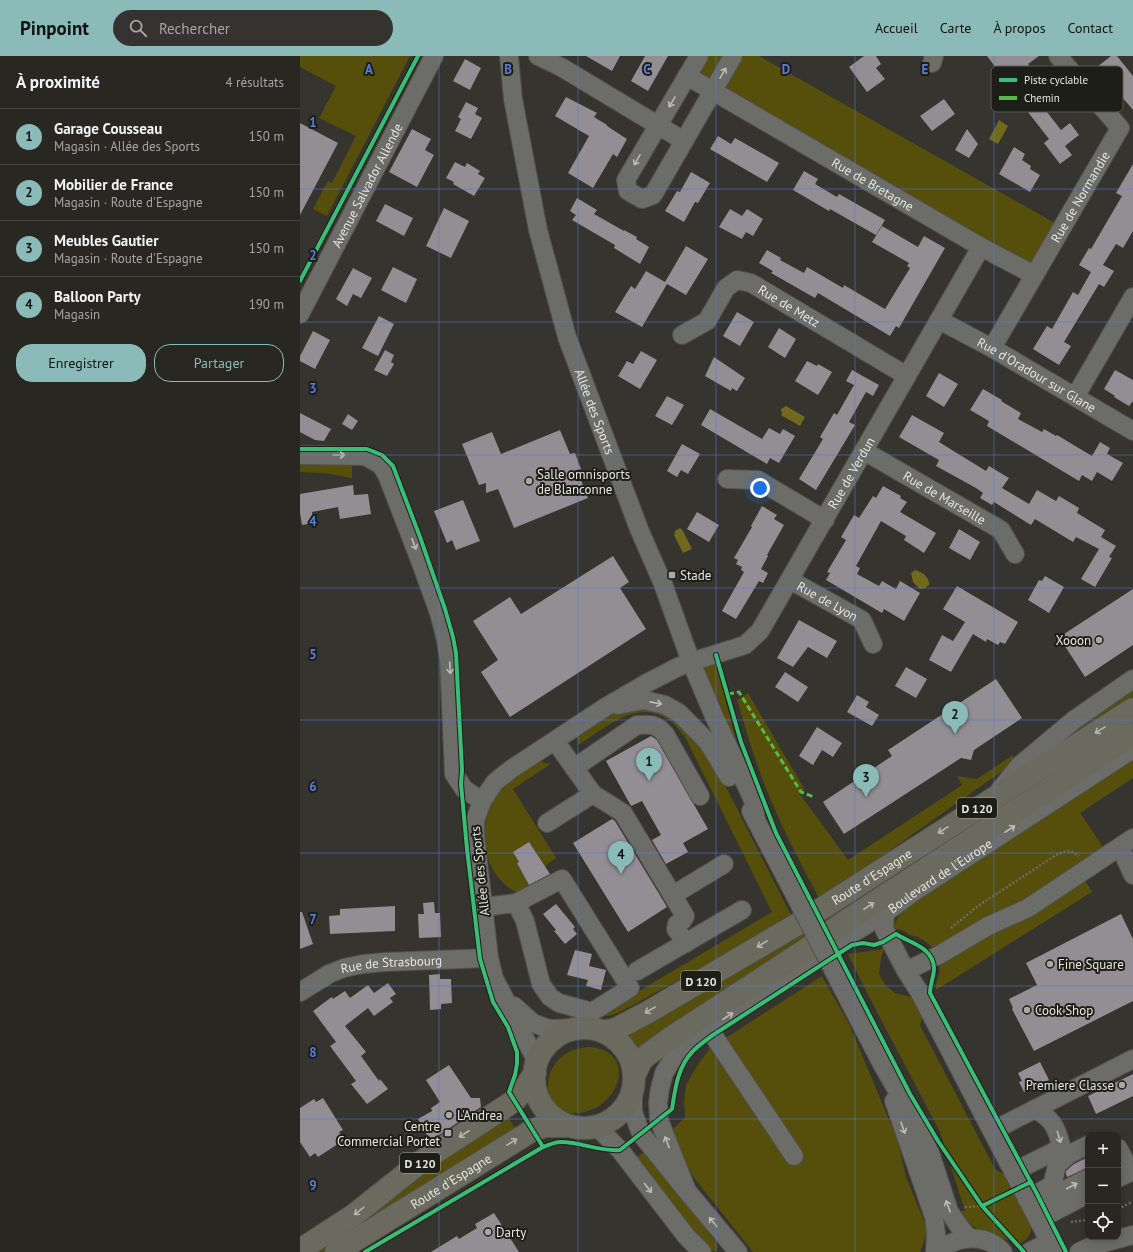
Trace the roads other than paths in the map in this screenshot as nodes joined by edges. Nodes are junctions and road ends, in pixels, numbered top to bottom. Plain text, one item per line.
1 (434, 56) edge
2 (509, 56) edge
3 (538, 56) edge
4 (699, 56) edge
5 (733, 56) edge
6 (1058, 56) edge
7 (1067, 66) edge
8 (687, 76) junction
9 (713, 90) junction
10 (1106, 112) edge
11 (657, 126) junction
12 (684, 141) junction
13 (981, 247) junction
14 (1034, 275) junction
15 (1133, 297) edge
16 (300, 314) edge
17 (939, 320) junction
18 (682, 335) dead end
19 (992, 348) junction
20 (907, 376) junction
21 (1075, 397) junction
22 (1133, 431) edge
23 (864, 451) junction
24 (300, 455) edge
25 (727, 479) dead end
26 (825, 520) junction
27 (1015, 554) dead end
28 (790, 580) junction
29 (873, 644) dead end
30 (687, 664) junction
31 (1133, 680) edge
32 (604, 708) junction
33 (1133, 709) edge
34 (1133, 734) edge
35 (555, 741) junction
36 (1133, 749) edge
37 (574, 768) junction
38 (730, 777) junction
39 (593, 794) junction
40 (700, 796) dead end
41 (995, 796) junction
42 (482, 801) junction
43 (756, 821) junction
44 (547, 823) dead end
45 (1126, 843) edge
46 (724, 864) dead end
47 (1133, 875) edge
48 (673, 895) junction
49 (516, 903) junction
50 (483, 908) junction
51 (742, 910) dead end
52 (885, 913) junction
53 (686, 943) junction
54 (490, 958) junction
55 (637, 971) dead end
56 (906, 971) junction
57 (300, 992) edge
58 (506, 999) junction
59 (581, 1028) junction
60 (709, 1029) junction
61 (604, 1032) junction
62 (1133, 1059) edge
63 (882, 1064) junction
64 (536, 1068) junction
65 (634, 1082) junction
66 (1035, 1109) junction
67 (570, 1126) junction
68 (596, 1126) junction
69 (992, 1131) junction
70 (1085, 1146) edge
71 (794, 1156) dead end
72 (1013, 1172) junction
73 (1085, 1180) edge
74 (686, 1191) junction
75 (1085, 1195) edge
76 (1032, 1209) junction
77 (1133, 1235) edge
78 (969, 1238) junction
79 (1052, 1247) edge
80 (300, 1250) edge
81 (336, 1252) edge
82 (702, 1252) edge
83 (738, 1252) edge
84 (936, 1252) edge
85 (1003, 1252) edge
86 (1029, 1252) edge
87 (1079, 1252) edge

1 - 16 street, Avenue Salvador Allende
2 - 30 street, Allée des Sports
3 - 11 street
4 - 8 street
9 -> 5 street
6 - 7 street, Rue de Normandie
8 - 9 street, Rue de Bretagne
8 -> 11 street
9 - 12 street
9 - 13 street, Rue de Bretagne
10 - 14 street, Rue de Normandie
11 - 12 street
11 -> 12 street
13 - 14 street, Rue de Bretagne
13 - 17 street, Rue de Verdun
14 - 19 street, Rue de Normandie
15 - 21 street
17 - 19 street, Rue d'Oradour sur Glane
17 - 20 street, Rue de Verdun
18 - 20 street, Rue de Metz
19 - 21 street, Rue d'Oradour sur Glane
20 - 23 street, Rue de Verdun
21 - 22 street, Rue d'Oradour sur Glane
23 - 26 street, Rue de Verdun
23 - 27 street, Rue de Marseille
24 -> 42 street
25 - 26 street
26 - 28 street, Rue de Verdun
28 - 29 street, Rue de Lyon
28 - 30 street, Rue de Verdun
30 - 32 street, Allée des Sports
30 - 38 street
30 - 43 street
31 - 41 street
32 - 35 street, Allée des Sports
32 -> 38 street, Allée des Sports
33 -> 41 main road, Route d'Espagne / D 120
65 -> 34 main road, Route d'Espagne / D 120
35 - 37 street
35 - 42 street, Allée des Sports
52 -> 36 street, Boulevard de l'Europe
37 - 39 street
37 - 40 street
38 - 43 street
39 - 44 street
39 - 48 street
41 -> 61 main road, Route d'Espagne / D 120
42 - 50 street, Allée des Sports
43 - 63 street, bridge
45 - 47 street
45 - 56 street
46 - 48 street
48 - 53 street
49 - 49 street
49 - 50 street
50 - 54 street, Allée des Sports
51 - 53 street
52 - 56 street, Boulevard de l'Europe
60 -> 52 street
53 - 55 street
54 - 57 street, Rue de Strasbourg
54 - 58 street, Allée des Sports
56 - 69 street, Boulevard de l'Europe
58 - 59 street
58 - 64 street, Allée des Sports
59 - 61 main road, D 120
59 - 64 main road, D 120
60 - 71 street
74 -> 60 street
61 - 65 main road, D 120
62 - 66 street
78 -> 63 street
63 -> 84 street
64 - 67 main road, D 120
64 -> 80 main road, D 120
65 - 68 main road, D 120
65 - 74 street
66 - 69 street
66 -> 72 street
67 - 68 main road, D 120
81 -> 67 main road, Route d'Espagne / D 120
68 -> 82 street
69 - 72 street, Boulevard de l'Europe
70 - 76 street
72 - 76 street, Boulevard de l'Europe
76 -> 73 street
83 -> 74 street
75 - 76 street
76 - 79 street, Boulevard de l'Europe
77 - 87 street
78 - 84 street
78 - 85 street
79 - 86 street

